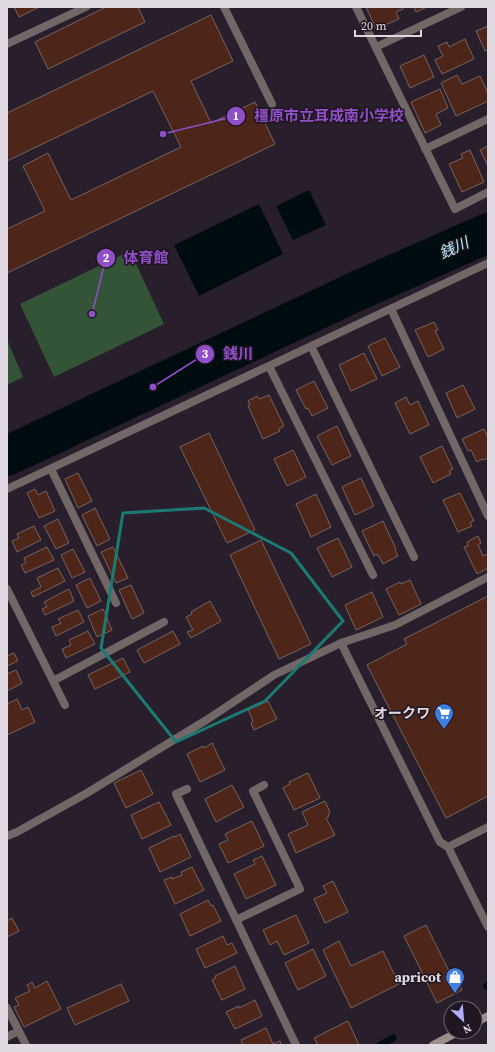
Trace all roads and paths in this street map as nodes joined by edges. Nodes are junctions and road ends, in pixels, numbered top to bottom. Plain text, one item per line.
1 (86, 7) edge
2 (224, 7) edge
3 (356, 7) edge
4 (461, 7) edge
5 (7, 44) edge
6 (376, 47) junction
7 (272, 104) dead end
8 (488, 119) edge
9 (425, 148) junction
10 (488, 192) edge
11 (488, 263) edge
12 (392, 308) junction
13 (311, 346) junction
14 (269, 366) junction
15 (51, 469) junction
16 (7, 490) edge
17 (488, 516) edge
18 (414, 557) dead end
19 (373, 575) dead end
20 (488, 577) edge
21 (7, 588) edge
22 (116, 603) dead end
23 (164, 622) dead end
24 (341, 643) junction
25 (53, 681) junction
26 (65, 705) dead end
27 (264, 785) dead end
28 (187, 789) dead end
29 (488, 827) edge
30 (7, 836) edge
31 (448, 847) junction
32 (236, 920) junction
33 (488, 927) edge
34 (7, 1008) edge
35 (18, 1031) junction
36 (7, 1037) edge
37 (443, 1040) edge
38 (26, 1045) edge
39 (296, 1045) edge
40 (434, 1045) edge

1 - 5 street
2 - 7 street
3 - 6 street
4 - 6 street
6 - 9 street
8 - 9 street
9 - 10 street
11 - 12 street
12 - 13 street
12 - 17 street
13 - 14 street
13 - 18 street
14 - 15 street
14 - 19 street
15 - 16 street
15 - 22 street
20 - 24 street
21 - 25 street
23 - 25 street
24 - 30 street
24 - 31 street
25 - 26 street
27 - 32 street
28 - 32 street
29 - 31 street
31 - 33 street
32 - 39 street
34 - 35 street
35 - 36 street
35 - 38 street
37 - 40 main road

